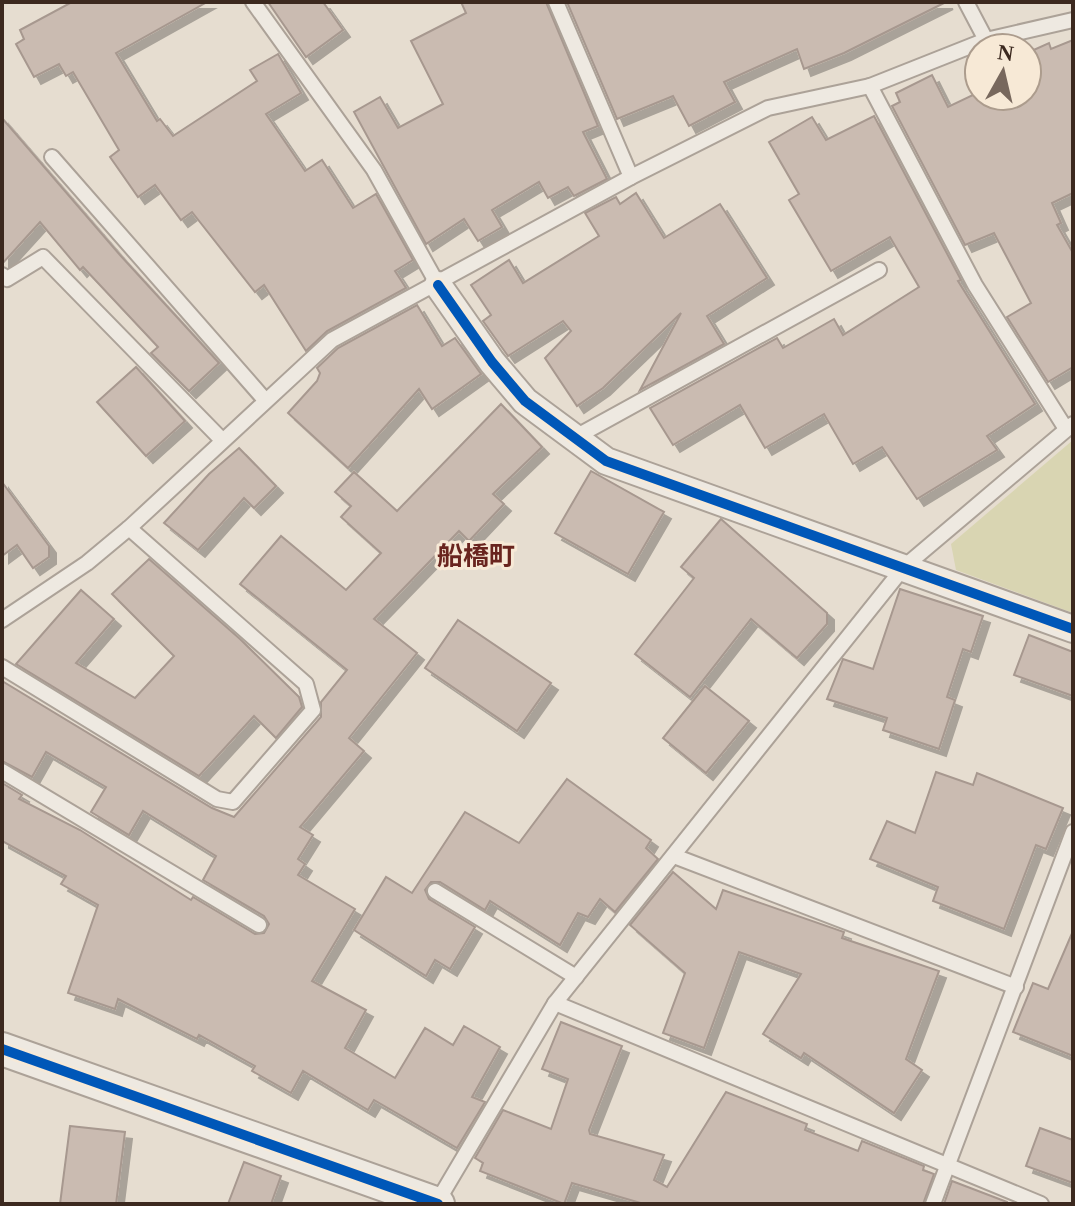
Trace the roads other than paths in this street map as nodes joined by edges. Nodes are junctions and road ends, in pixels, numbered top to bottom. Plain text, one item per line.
1 (253, 2) edge
2 (556, 2) edge
3 (966, 2) edge
4 (1073, 20) edge
5 (982, 32) edge
6 (1021, 32) edge
7 (963, 49) edge
8 (870, 86) junction
9 (52, 157) dead end
10 (631, 177) junction
11 (879, 270) dead end
12 (2, 275) edge
13 (438, 285) junction
14 (265, 400) junction
15 (1070, 427) edge
16 (572, 439) junction
17 (222, 440) junction
18 (129, 528) junction
19 (904, 567) junction
20 (2, 620) edge
21 (1073, 629) edge
22 (2, 667) edge
23 (2, 771) edge
24 (1073, 832) edge
25 (674, 856) junction
26 (435, 891) dead end
27 (259, 925) dead end
28 (576, 977) junction
29 (1016, 987) junction
30 (555, 1003) junction
31 (2, 1049) edge
32 (946, 1167) junction
33 (437, 1204) edge
34 (933, 1204) edge
35 (1041, 1204) edge

1 - 13 lane
2 - 10 lane
3 - 5 lane
4 - 6 lane
7 - 8 lane
8 - 10 lane
8 - 15 lane
9 - 14 lane
10 - 13 lane
11 - 16 lane
12 - 17 lane
13 - 14 lane
13 - 16 street
14 - 17 lane
15 - 19 lane
16 - 19 street
17 - 18 lane
18 - 20 lane
18 - 22 lane
19 - 21 street
19 - 25 lane
23 - 27 lane
24 - 29 lane
25 - 28 lane
25 - 29 lane
26 - 28 lane
28 - 30 lane
29 - 32 lane
30 - 32 lane
30 - 33 lane
31 - 33 street
32 - 34 lane
32 - 35 lane

